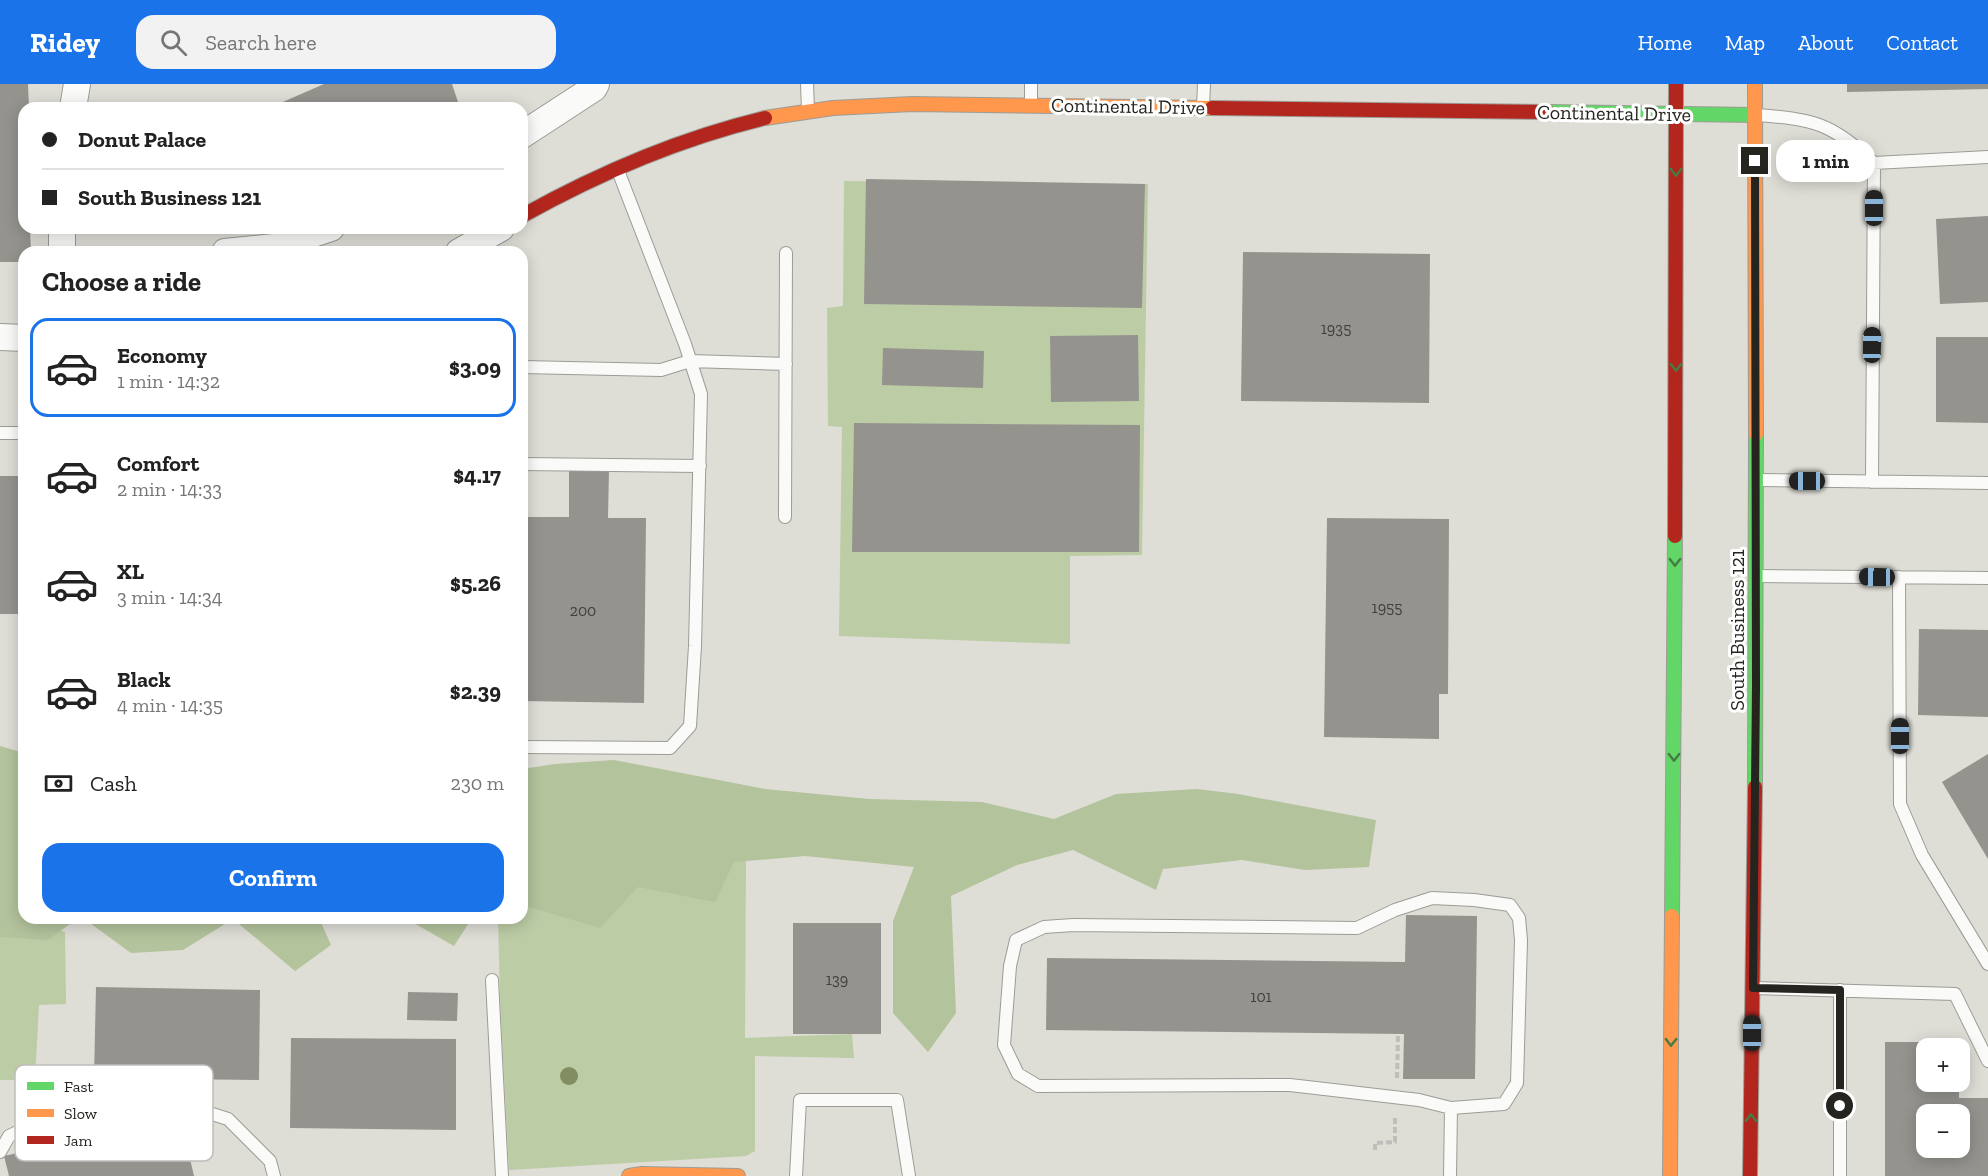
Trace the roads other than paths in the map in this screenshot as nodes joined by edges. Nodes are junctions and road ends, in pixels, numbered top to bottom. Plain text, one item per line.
1 (77, 84) edge
2 (596, 84) edge
3 (807, 84) edge
4 (1031, 84) edge
5 (1204, 84) edge
6 (1676, 84) edge
7 (1755, 84) edge
8 (74, 102) edge
9 (1031, 105) junction
10 (1203, 107) junction
11 (808, 111) junction
12 (1676, 113) junction
13 (1754, 115) junction
14 (528, 131) edge
15 (1988, 157) edge
16 (1874, 163) junction
17 (616, 167) junction
18 (528, 213) edge
19 (313, 234) edge
20 (490, 234) edge
21 (277, 246) edge
22 (470, 246) edge
23 (786, 253) dead end
24 (0, 337) edge
25 (18, 338) edge
26 (690, 361) junction
27 (786, 364) junction
28 (528, 367) edge
29 (0, 433) edge
30 (18, 433) edge
31 (528, 464) edge
32 (700, 466) junction
33 (1756, 480) junction
34 (1872, 482) junction
35 (1988, 483) edge
36 (785, 517) dead end
37 (1756, 576) junction
38 (1899, 577) junction
39 (1988, 578) edge
40 (528, 747) edge
41 (1988, 964) edge
42 (492, 980) dead end
43 (1753, 988) junction
44 (1840, 990) junction
45 (1988, 1061) edge
46 (1451, 1108) junction
47 (213, 1114) edge
48 (5, 1135) edge
49 (0, 1152) edge
50 (274, 1176) edge
51 (502, 1176) edge
52 (629, 1176) edge
53 (738, 1176) edge
54 (796, 1176) edge
55 (909, 1176) edge
56 (1450, 1176) edge
57 (1670, 1176) edge
58 (1750, 1176) edge
59 (1840, 1176) edge

1 - 8 street
2 - 14 street
3 - 11 lane
4 - 9 lane
5 - 10 lane
6 - 12 main road
7 - 13 main road, South Business 121
9 - 10 main road, Continental Drive
9 - 11 main road, Continental Drive
10 - 12 main road, Continental Drive
11 - 17 main road, Continental Drive
12 - 13 main road, Continental Drive
12 -> 57 main road
13 - 16 lane
13 - 33 main road, South Business 121
15 - 16 lane
16 - 34 lane
17 - 18 main road, Continental Drive
17 - 26 lane
19 - 21 street
20 - 22 street
23 - 27 lane
24 - 25 street
26 - 27 lane
26 - 28 lane
26 - 32 lane
27 - 36 lane
29 - 30 lane
31 - 32 lane
32 - 40 lane
33 - 34 lane
33 - 37 main road, South Business 121
34 - 35 lane
37 - 38 lane
37 - 43 main road, South Business 121
38 - 39 lane
38 - 41 lane
42 - 51 lane
43 - 44 lane
58 -> 43 main road, South Business 121
44 - 45 lane
44 - 59 lane
46 - 46 lane
46 - 56 lane
47 - 50 lane
48 - 49 lane
52 - 53 main road
54 - 55 lane

